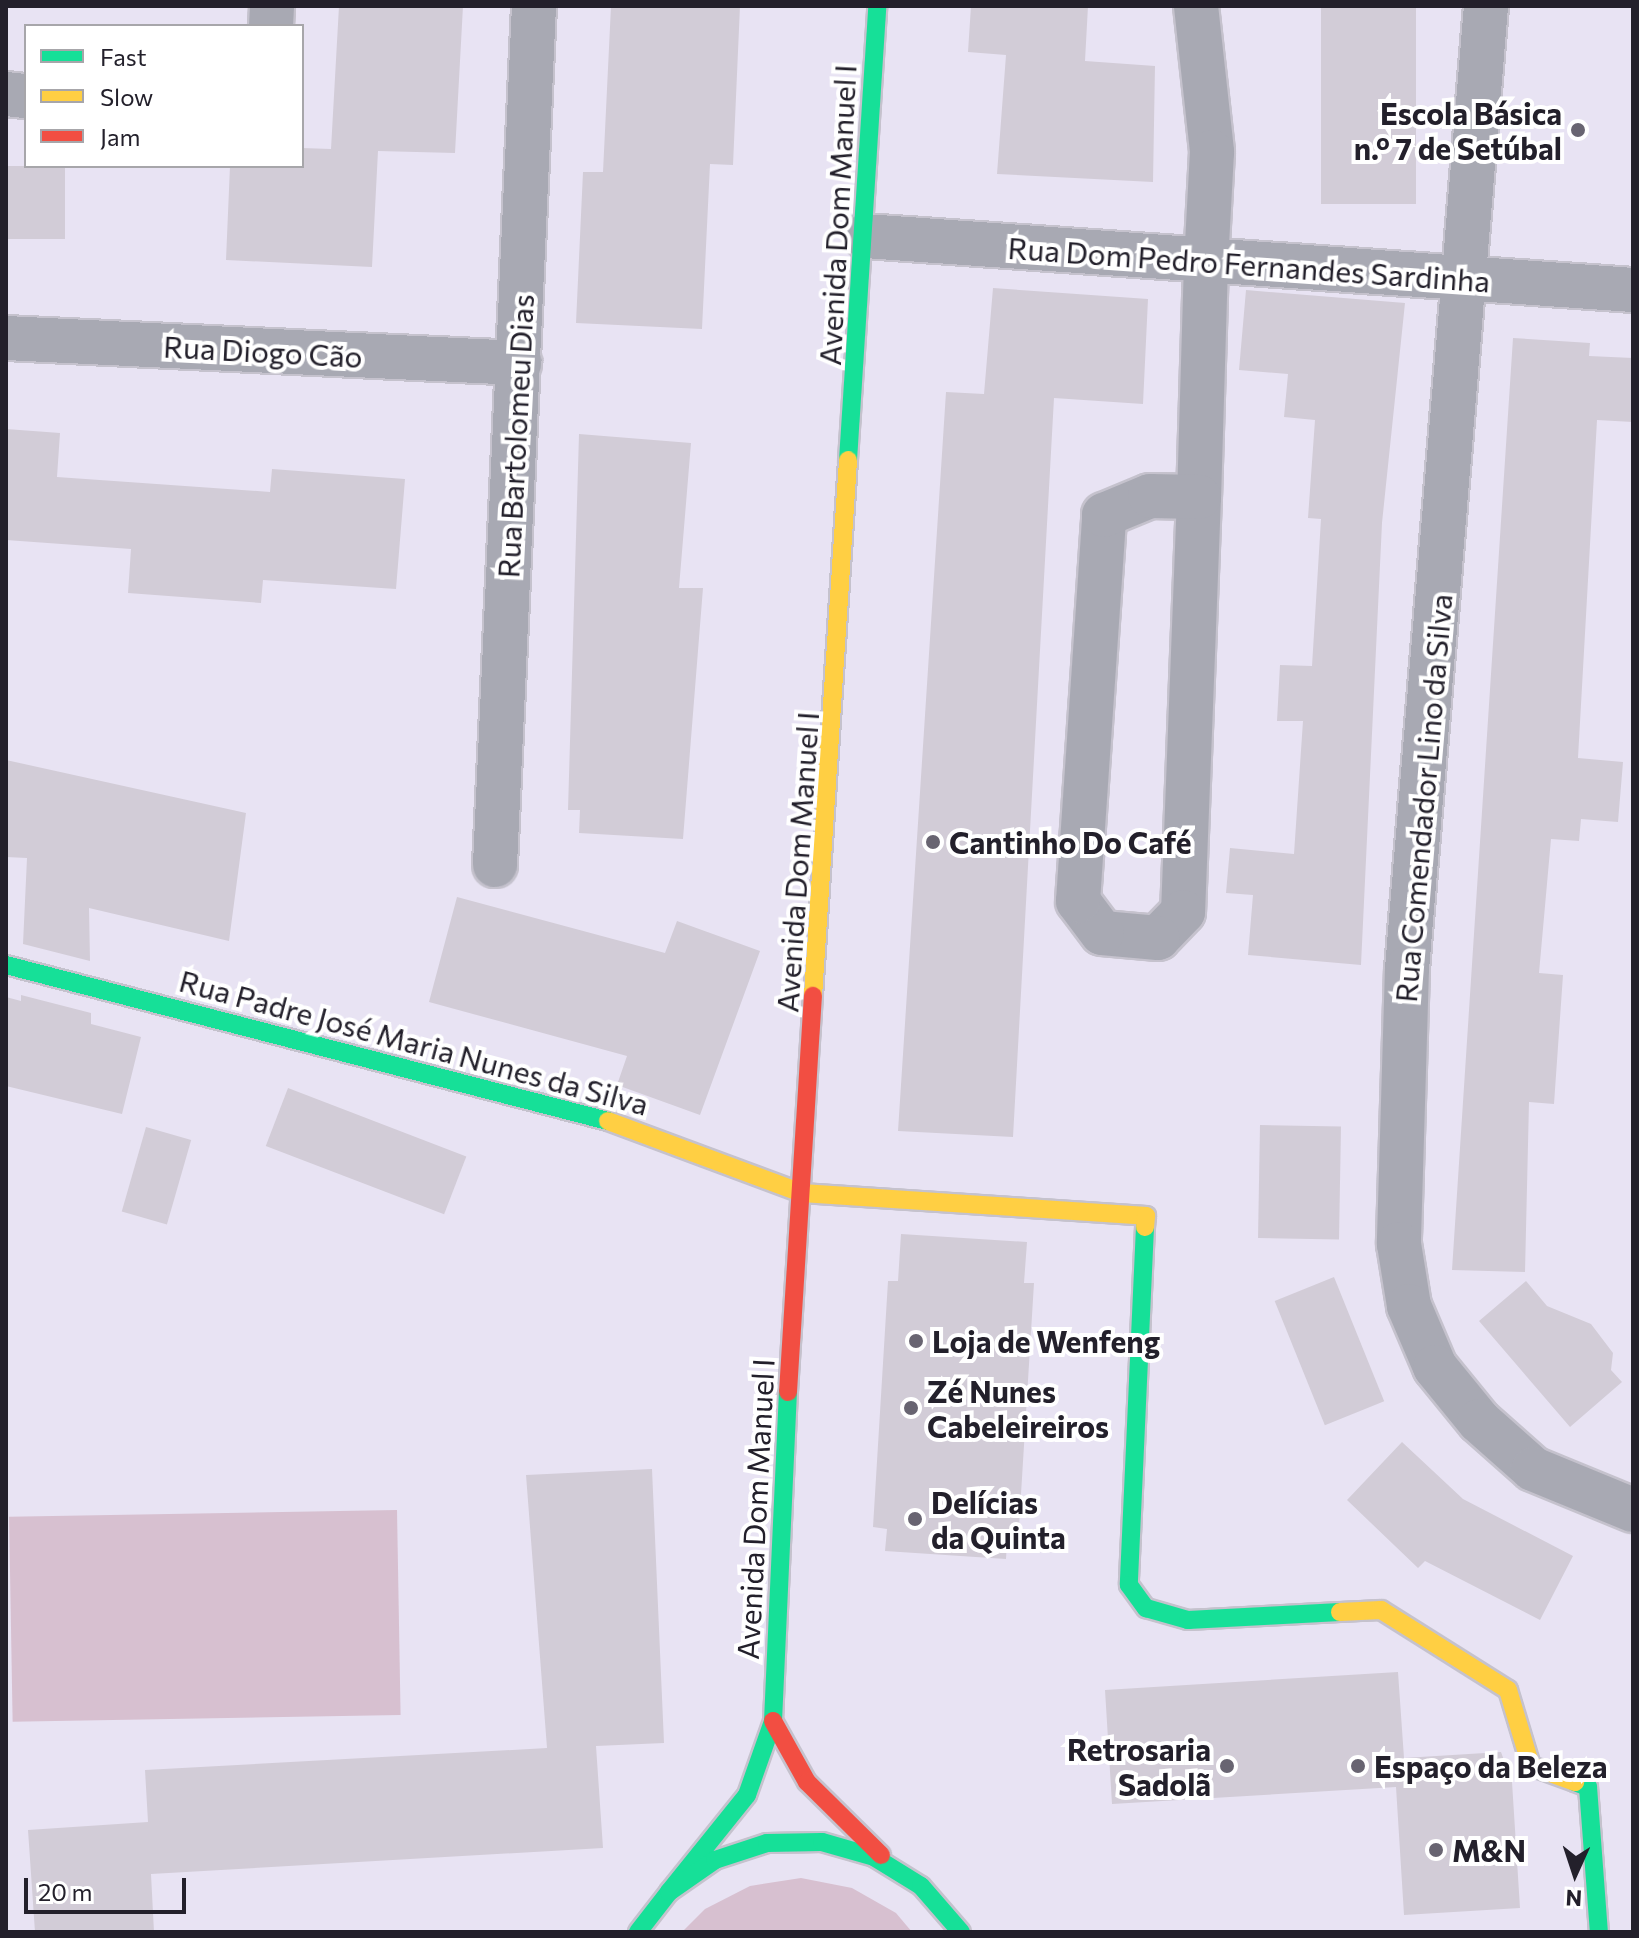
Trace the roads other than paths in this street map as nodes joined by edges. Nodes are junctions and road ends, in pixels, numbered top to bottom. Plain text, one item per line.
1 (534, 6) edge
2 (877, 6) edge
3 (1196, 6) edge
4 (1486, 6) edge
5 (865, 236) junction
6 (1206, 263) junction
7 (1467, 279) junction
8 (1633, 290) edge
9 (6, 338) edge
10 (519, 363) junction
11 (1199, 497) junction
12 (495, 865) dead end
13 (6, 965) edge
14 (802, 1193) junction
15 (1617, 1506) edge
16 (773, 1721) junction
17 (921, 1886) junction
18 (669, 1892) junction
19 (638, 1932) edge
20 (961, 1932) edge
21 (1599, 1932) edge

1 - 10 street, Rua Bartolomeu Dias
2 - 5 main road, Avenida Dom Manuel I
3 - 6 street
4 - 7 street, Rua Comendador Lino da Silva
5 - 6 street, Rua Dom Pedro Fernandes Sardinha
5 - 14 main road, Avenida Dom Manuel I
6 - 7 street, Rua Dom Pedro Fernandes Sardinha
6 - 11 street
7 - 8 street, Rua Dom Pedro Fernandes Sardinha
7 - 15 street, Rua Comendador Lino da Silva
9 - 10 street, Rua Diogo Cão
10 - 12 street, Rua Bartolomeu Dias
11 - 11 street
13 - 14 main road, Rua Padre José Maria Nunes da Silva
14 - 16 main road, Avenida Dom Manuel I
14 - 21 main road, Rua Padre José Maria Nunes da Silva
16 - 17 main road
16 - 18 main road, Avenida Dom Manuel I
17 - 18 main road
17 - 20 main road
18 - 19 main road, Avenida Dom Manuel I

